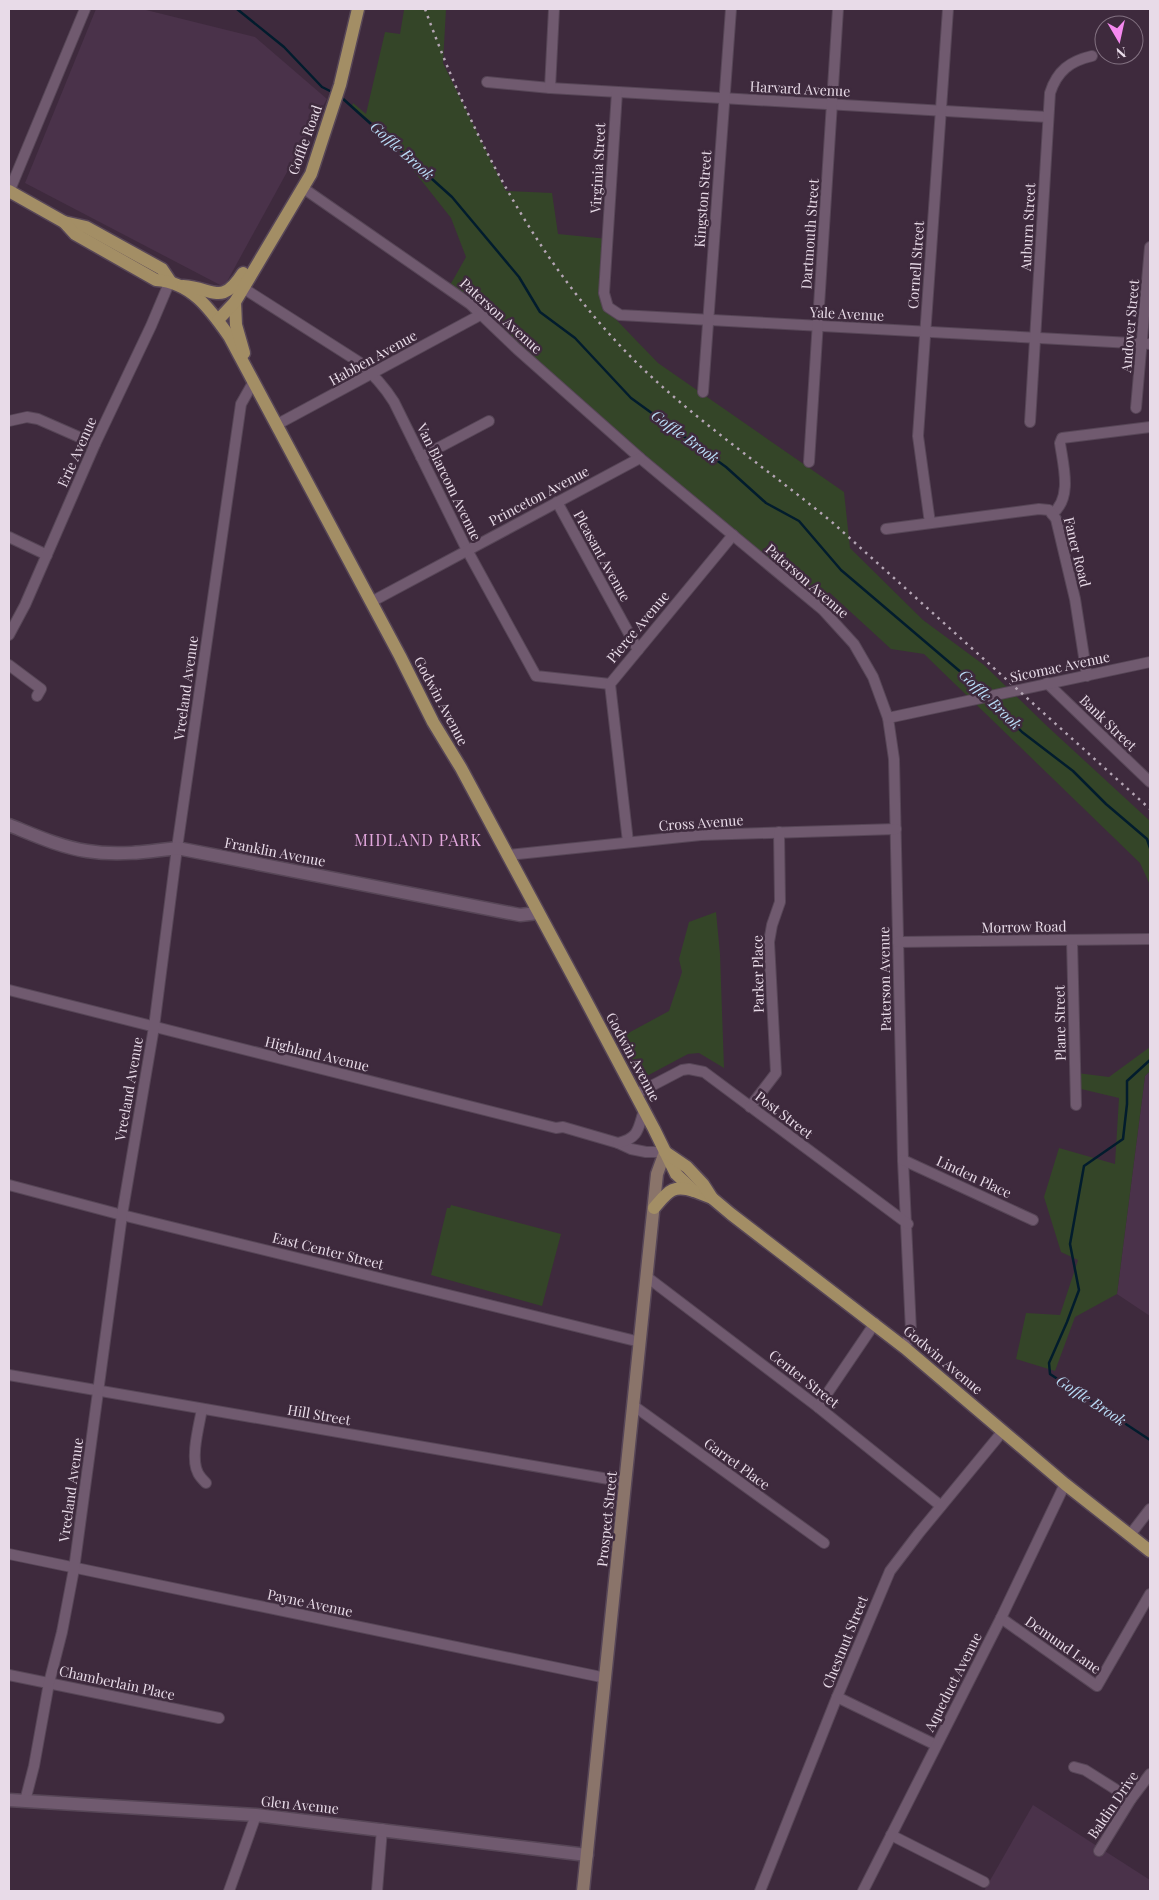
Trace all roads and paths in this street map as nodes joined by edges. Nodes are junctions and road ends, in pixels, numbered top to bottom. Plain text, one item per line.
1 (84, 9) edge
2 (358, 9) edge
3 (554, 9) edge
4 (731, 9) edge
5 (838, 9) edge
6 (948, 9) edge
7 (1092, 56) dead end
8 (488, 82) dead end
9 (550, 86) junction
10 (617, 92) junction
11 (724, 98) junction
12 (832, 105) junction
13 (941, 111) junction
14 (1048, 117) junction
15 (303, 188) junction
16 (9, 192) edge
17 (608, 246) joint
18 (1150, 247) edge
19 (258, 266) junction
20 (176, 283) junction
21 (243, 288) junction
22 (235, 302) junction
23 (482, 314) junction
24 (218, 320) junction
25 (709, 321) junction
26 (818, 327) junction
27 (926, 332) junction
28 (1035, 338) junction
29 (1146, 344) edge
30 (247, 368) junction
31 (372, 373) junction
32 (254, 381) junction
33 (703, 392) dead end
34 (1136, 408) dead end
35 (9, 421) edge
36 (489, 421) dead end
37 (1030, 422) dead end
38 (276, 425) junction
39 (1150, 427) edge
40 (95, 444) junction
41 (421, 457) junction
42 (640, 458) junction
43 (809, 462) dead end
44 (557, 502) junction
45 (1052, 514) junction
46 (930, 523) junction
47 (886, 529) dead end
48 (733, 535) junction
49 (9, 537) edge
50 (467, 550) junction
51 (47, 554) junction
52 (371, 602) junction
53 (9, 635) edge
54 (638, 650) junction
55 (1150, 662) edge
56 (9, 665) edge
57 (1087, 676) junction
58 (610, 684) junction
59 (1047, 684) junction
60 (37, 696) dead end
61 (888, 718) junction
62 (1150, 782) edge
63 (9, 826) edge
64 (896, 829) junction
65 (779, 832) junction
66 (628, 842) junction
67 (177, 848) junction
68 (508, 855) junction
69 (538, 913) junction
70 (1150, 939) edge
71 (1072, 940) junction
72 (898, 942) junction
73 (9, 990) edge
74 (154, 1027) junction
75 (636, 1094) junction
76 (1076, 1105) dead end
77 (750, 1107) junction
78 (644, 1110) junction
79 (618, 1143) junction
80 (665, 1152) junction
81 (903, 1160) junction
82 (9, 1185) edge
83 (694, 1191) junction
84 (712, 1198) junction
85 (654, 1208) junction
86 (122, 1215) junction
87 (1033, 1220) dead end
88 (908, 1224) junction
89 (647, 1277) junction
90 (875, 1324) junction
91 (640, 1342) junction
92 (905, 1348) junction
93 (9, 1375) edge
94 (98, 1392) junction
95 (634, 1406) junction
96 (818, 1407) junction
97 (202, 1409) junction
98 (1003, 1431) junction
99 (206, 1482) dead end
100 (626, 1482) junction
101 (1065, 1484) junction
102 (941, 1506) junction
103 (1150, 1509) edge
104 (1130, 1535) junction
105 (824, 1543) dead end
106 (1150, 1551) edge
107 (9, 1554) edge
108 (74, 1569) junction
109 (1150, 1594) edge
110 (1001, 1618) junction
111 (9, 1675) edge
112 (606, 1678) junction
113 (49, 1683) junction
114 (837, 1697) junction
115 (219, 1718) dead end
116 (936, 1745) junction
117 (1074, 1767) dead end
118 (1150, 1774) edge
119 (1131, 1799) junction
120 (9, 1800) edge
121 (25, 1801) junction
122 (256, 1815) junction
123 (382, 1829) junction
124 (892, 1835) junction
125 (1099, 1850) dead end
126 (587, 1855) junction
127 (984, 1882) dead end
128 (229, 1891) edge
129 (376, 1891) edge
130 (583, 1891) edge
131 (760, 1891) edge
132 (863, 1891) edge

1 - 16 street
2 - 15 main road, Goffle Road
3 - 9 street
4 - 11 street, Kingston Street
5 - 12 street, Dartmouth Street
6 - 13 street, Cornell Street
7 - 14 street, Auburn Street
8 - 9 street, Harvard Avenue
9 - 10 street, Harvard Avenue
10 - 11 street, Harvard Avenue
10 - 17 street, Virginia Street
11 - 12 street, Harvard Avenue
11 - 25 street, Kingston Street
12 - 13 street, Harvard Avenue
12 - 26 street, Dartmouth Street
13 - 14 street, Harvard Avenue
13 - 27 street, Cornell Street
14 - 28 street, Auburn Street
15 - 19 main road, Goffle Road
15 - 23 street, Paterson Avenue
16 - 20 main road, Godwin Avenue
17 - 25 street, Yale Avenue
18 - 29 street, Andover Street
19 - 20 main road
19 - 21 main road, Goffle Road
20 - 24 main road, Godwin Avenue
20 - 40 street, Erie Avenue
21 - 22 main road, Goffle Road
21 - 31 street, Van Blarcom Avenue
22 - 24 main road, Goffle Road
22 - 30 main road
23 - 31 street, Habben Avenue
23 - 42 street, Paterson Avenue
24 - 30 main road, Godwin Avenue
25 - 26 street, Yale Avenue
25 - 33 street, Kingston Street
26 - 27 street, Yale Avenue
26 - 43 street, Dartmouth Street
27 - 28 street, Yale Avenue
27 - 46 street, Cornell Street
28 - 29 street, Yale Avenue
28 - 37 street, Auburn Street
29 - 34 street, Andover Street
30 - 32 main road, Godwin Avenue
31 - 38 street, Habben Avenue
31 - 41 street, Van Blarcom Avenue
32 - 38 main road, Godwin Avenue
32 - 67 street, Vreeland Avenue
35 - 40 street
36 - 41 street
38 - 52 main road, Godwin Avenue
39 - 45 street
40 - 51 street, Erie Avenue
41 - 50 street, Van Blarcom Avenue
42 - 44 street, Princeton Avenue
42 - 48 street, Paterson Avenue
44 - 50 street, Princeton Avenue
44 - 54 street, Pleasant Avenue
45 - 46 street, Faner Road
45 - 57 street, Faner Road
46 - 47 street, Faner Road
48 - 54 street, Pierce Avenue
48 - 61 street, Paterson Avenue
49 - 51 street
50 - 52 street, Princeton Avenue
50 - 58 street, Van Blarcom Avenue
51 - 53 street, Erie Avenue
52 - 68 main road, Godwin Avenue
54 - 58 street, Pierce Avenue
55 - 57 street, Sicomac Avenue
56 - 60 street
57 - 59 street, Sicomac Avenue
58 - 66 street, Pierce Avenue
59 - 61 street, Sicomac Avenue
59 - 62 street, Bank Street
61 - 64 street, Paterson Avenue
63 - 67 street, Franklin Avenue
64 - 65 street, Cross Avenue
64 - 72 street, Paterson Avenue
65 - 66 street, Cross Avenue
65 - 77 street, Parker Place
66 - 68 street, Cross Avenue
67 - 69 street, Franklin Avenue
67 - 74 street, Vreeland Avenue
68 - 69 main road, Godwin Avenue
69 - 75 main road, Godwin Avenue
70 - 71 street, Morrow Road
71 - 72 street, Morrow Road
71 - 76 street, Plane Street
72 - 81 street, Paterson Avenue
73 - 74 street, Highland Avenue
74 - 79 street, Highland Avenue
74 - 86 street, Vreeland Avenue
75 - 77 street, Post Street
75 - 78 main road, Godwin Avenue
77 - 88 street, Post Street
78 - 79 street
78 - 80 main road, Godwin Avenue
79 - 80 street, Highland Avenue
80 - 83 main road, Godwin Avenue
80 - 84 main road, Godwin Avenue
80 - 85 main road, Prospect Street
81 - 87 street, Linden Place
81 - 88 street, Paterson Avenue
82 - 86 street, East Center Street
83 - 84 main road, Godwin Avenue
83 - 85 main road
84 - 90 main road, Godwin Avenue
85 - 89 main road, Prospect Street
86 - 91 street, East Center Street
86 - 94 street, Vreeland Avenue
88 - 92 street, Paterson Avenue
89 - 91 main road, Prospect Street
89 - 96 street, Center Street
90 - 92 main road, Godwin Avenue
90 - 96 street
91 - 95 main road, Prospect Street
92 - 98 main road, Godwin Avenue
93 - 94 street, Hill Street
94 - 97 street, Hill Street
94 - 108 street, Vreeland Avenue
95 - 100 main road, Prospect Street
95 - 105 street, Garret Place
96 - 102 street, Center Street
97 - 99 street
97 - 100 street, Hill Street
98 - 101 main road, Godwin Avenue
98 - 102 street, Chestnut Street
100 - 112 main road, Prospect Street
101 - 104 main road, Godwin Avenue
101 - 110 street, Aqueduct Avenue
102 - 114 street, Chestnut Street
103 - 104 street
104 - 106 main road, Godwin Avenue
107 - 108 street, Payne Avenue
108 - 112 street, Payne Avenue
108 - 113 street, Vreeland Avenue
109 - 110 street, Demund Lane
110 - 116 street, Aqueduct Avenue
111 - 113 street, Chamberlain Place
112 - 126 main road, Prospect Street
113 - 115 street, Chamberlain Place
113 - 121 street, Vreeland Avenue
114 - 116 street
114 - 131 street, Chestnut Street
116 - 124 street, Aqueduct Avenue
117 - 119 street
118 - 119 street, Baldin Drive
119 - 125 street, Baldin Drive
120 - 121 street, Glen Avenue
121 - 122 street, Glen Avenue
122 - 123 street, Glen Avenue
122 - 128 street
123 - 126 street, Glen Avenue
123 - 129 street
124 - 127 street
124 - 132 street, Aqueduct Avenue
126 - 130 main road, Prospect Street

